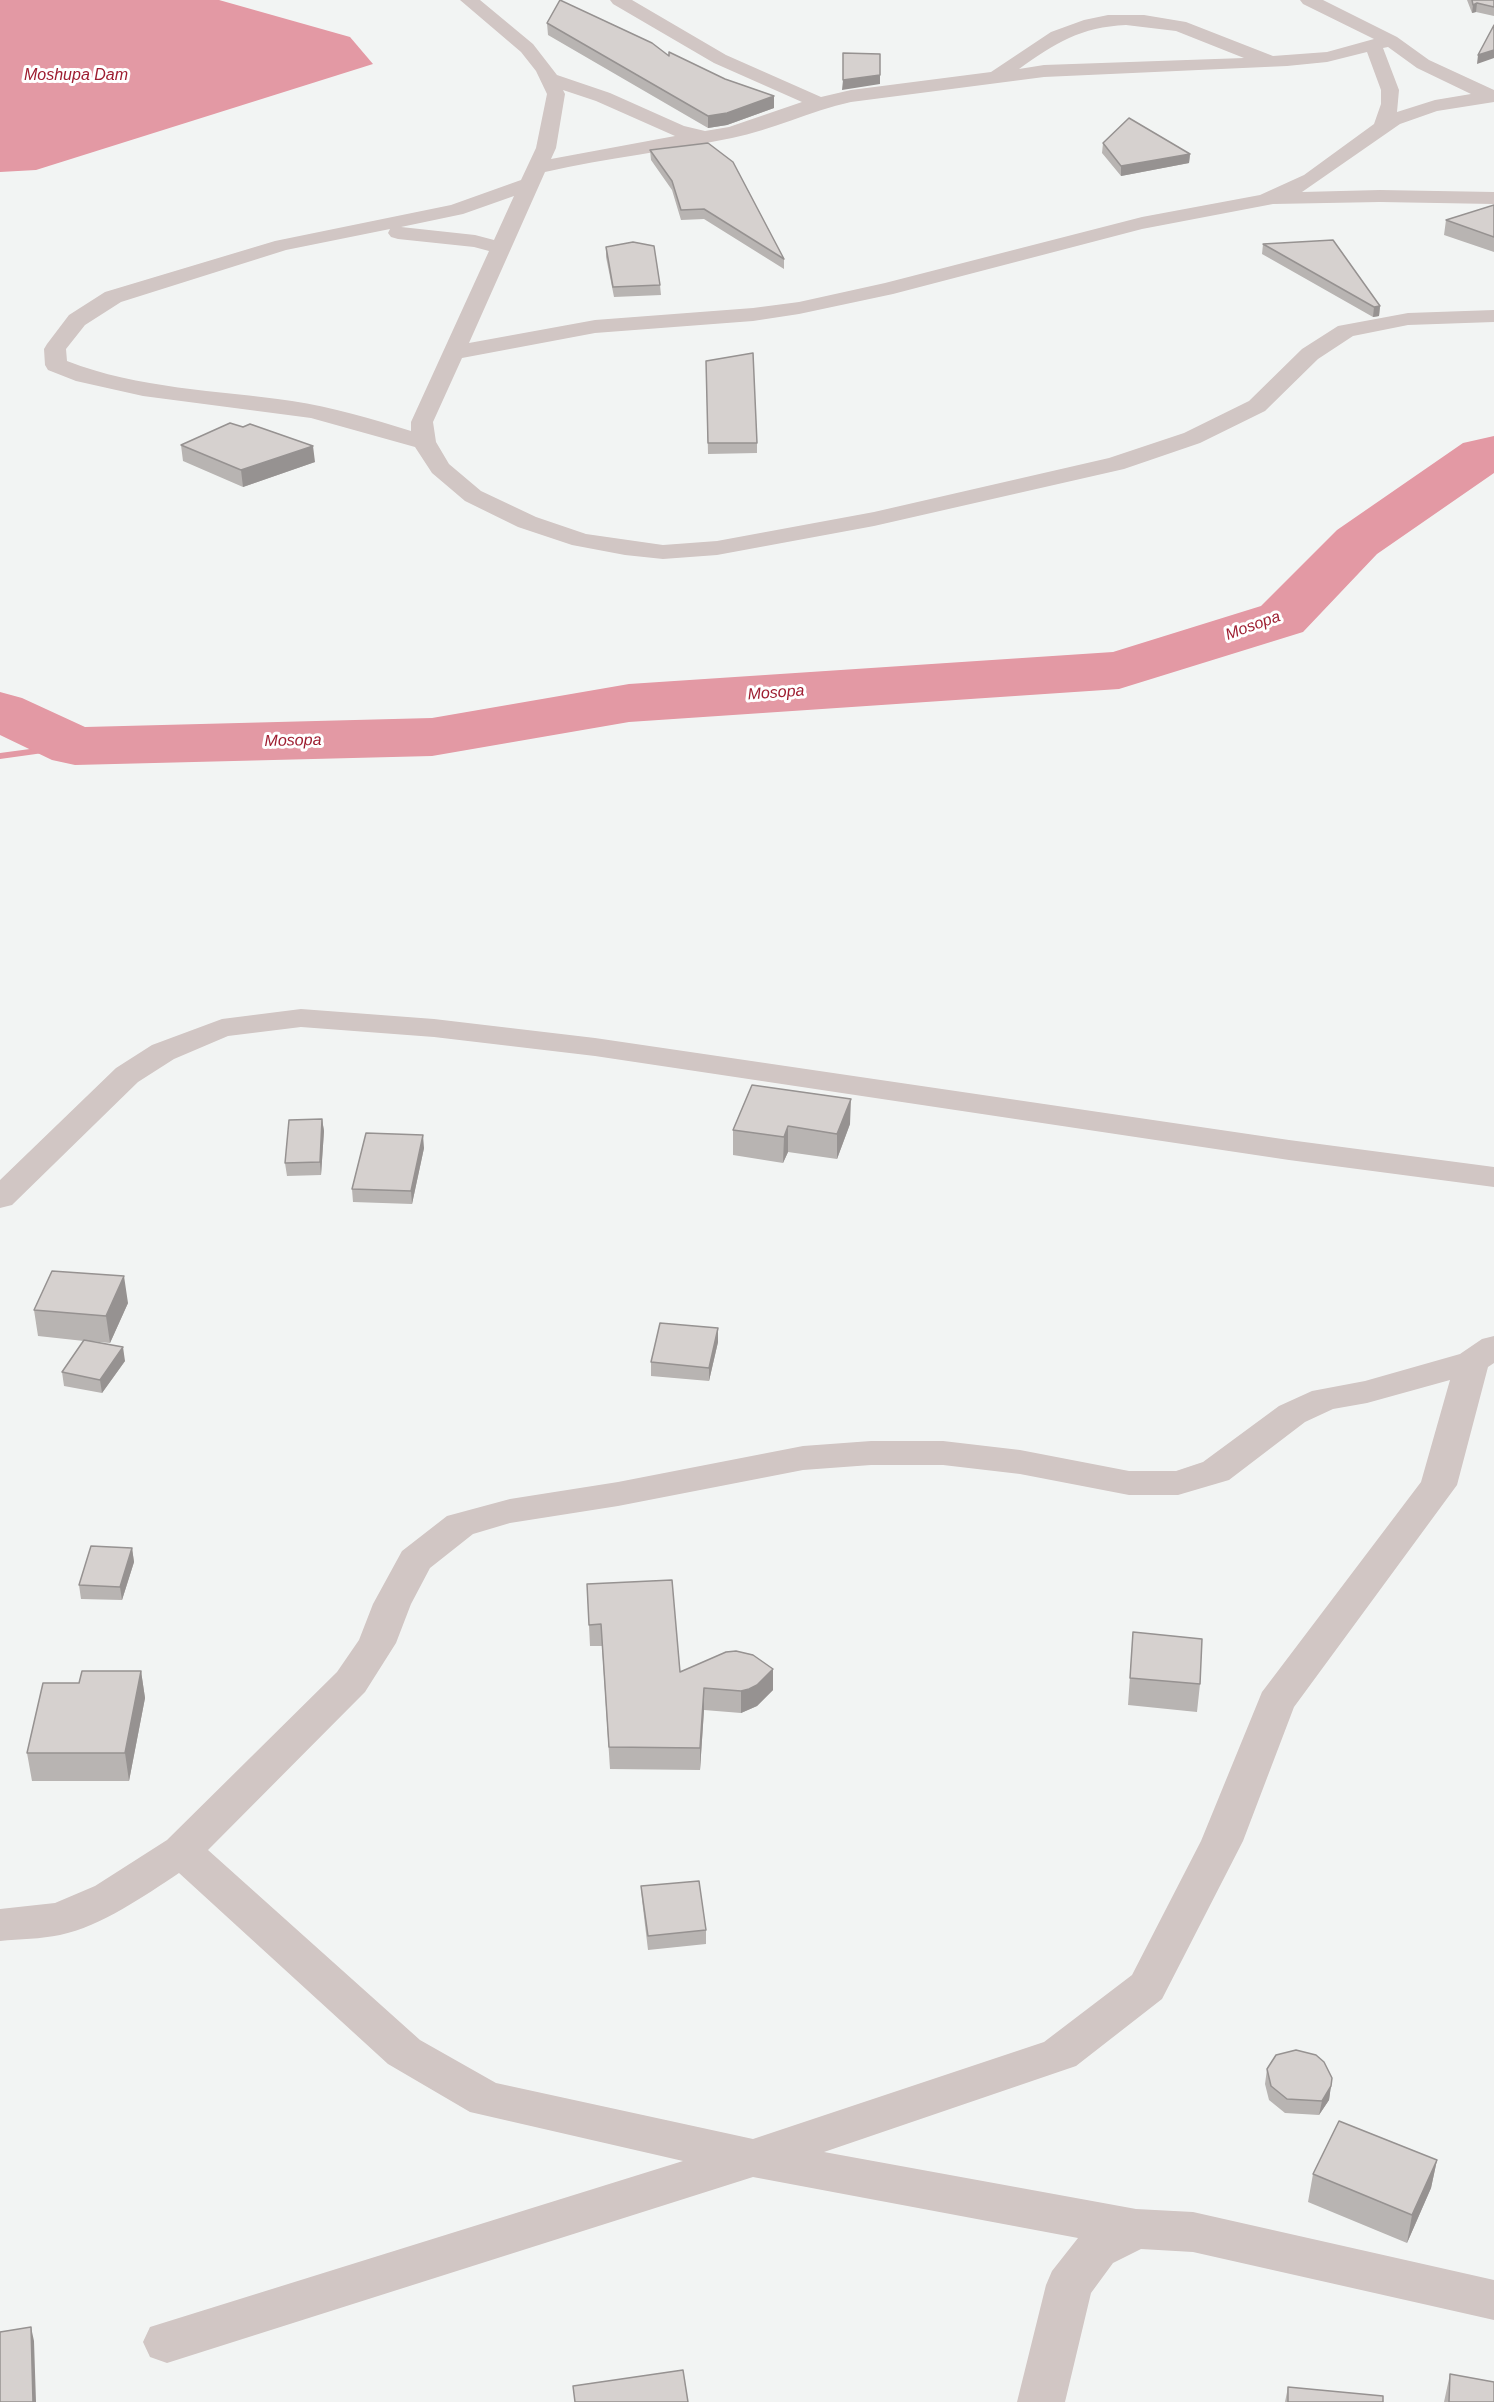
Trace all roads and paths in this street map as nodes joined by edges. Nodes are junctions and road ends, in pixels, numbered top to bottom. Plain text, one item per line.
1 (469, 0) edge
2 (619, 0) edge
3 (1310, 0) edge
4 (1382, 43) junction
5 (1287, 61) junction
6 (995, 77) junction
7 (549, 79) junction
8 (1494, 96) edge
9 (819, 103) junction
10 (1382, 127) junction
11 (713, 135) junction
12 (534, 176) junction
13 (1494, 198) edge
14 (1268, 199) junction
15 (346, 231) junction
16 (501, 248) junction
17 (1494, 316) edge
18 (454, 353) junction
19 (424, 442) junction
20 (1494, 1177) edge
21 (0, 1198) edge
22 (1483, 1354) edge
23 (182, 1851) junction
24 (0, 1925) edge
25 (753, 2158) junction
26 (1136, 2229) junction
27 (1494, 2300) edge
28 (167, 2342) dead end
29 (1041, 2402) edge

1 - 7 street
2 - 9 street
3 - 4 street
4 - 5 street
4 - 8 street
4 - 10 street
5 - 6 street
5 - 6 street
6 - 9 street
7 - 11 street
7 - 12 street
8 - 10 street
9 - 11 street
10 - 14 street
11 - 12 street
12 - 15 street
12 - 16 street
13 - 14 street
14 - 18 street
15 - 16 street
15 - 19 street
16 - 18 street
17 - 19 street
18 - 19 street
20 - 21 street
22 - 23 street
22 - 25 street
23 - 24 street
23 - 25 street
25 - 26 street
25 - 28 street
26 - 27 street
26 - 29 street

